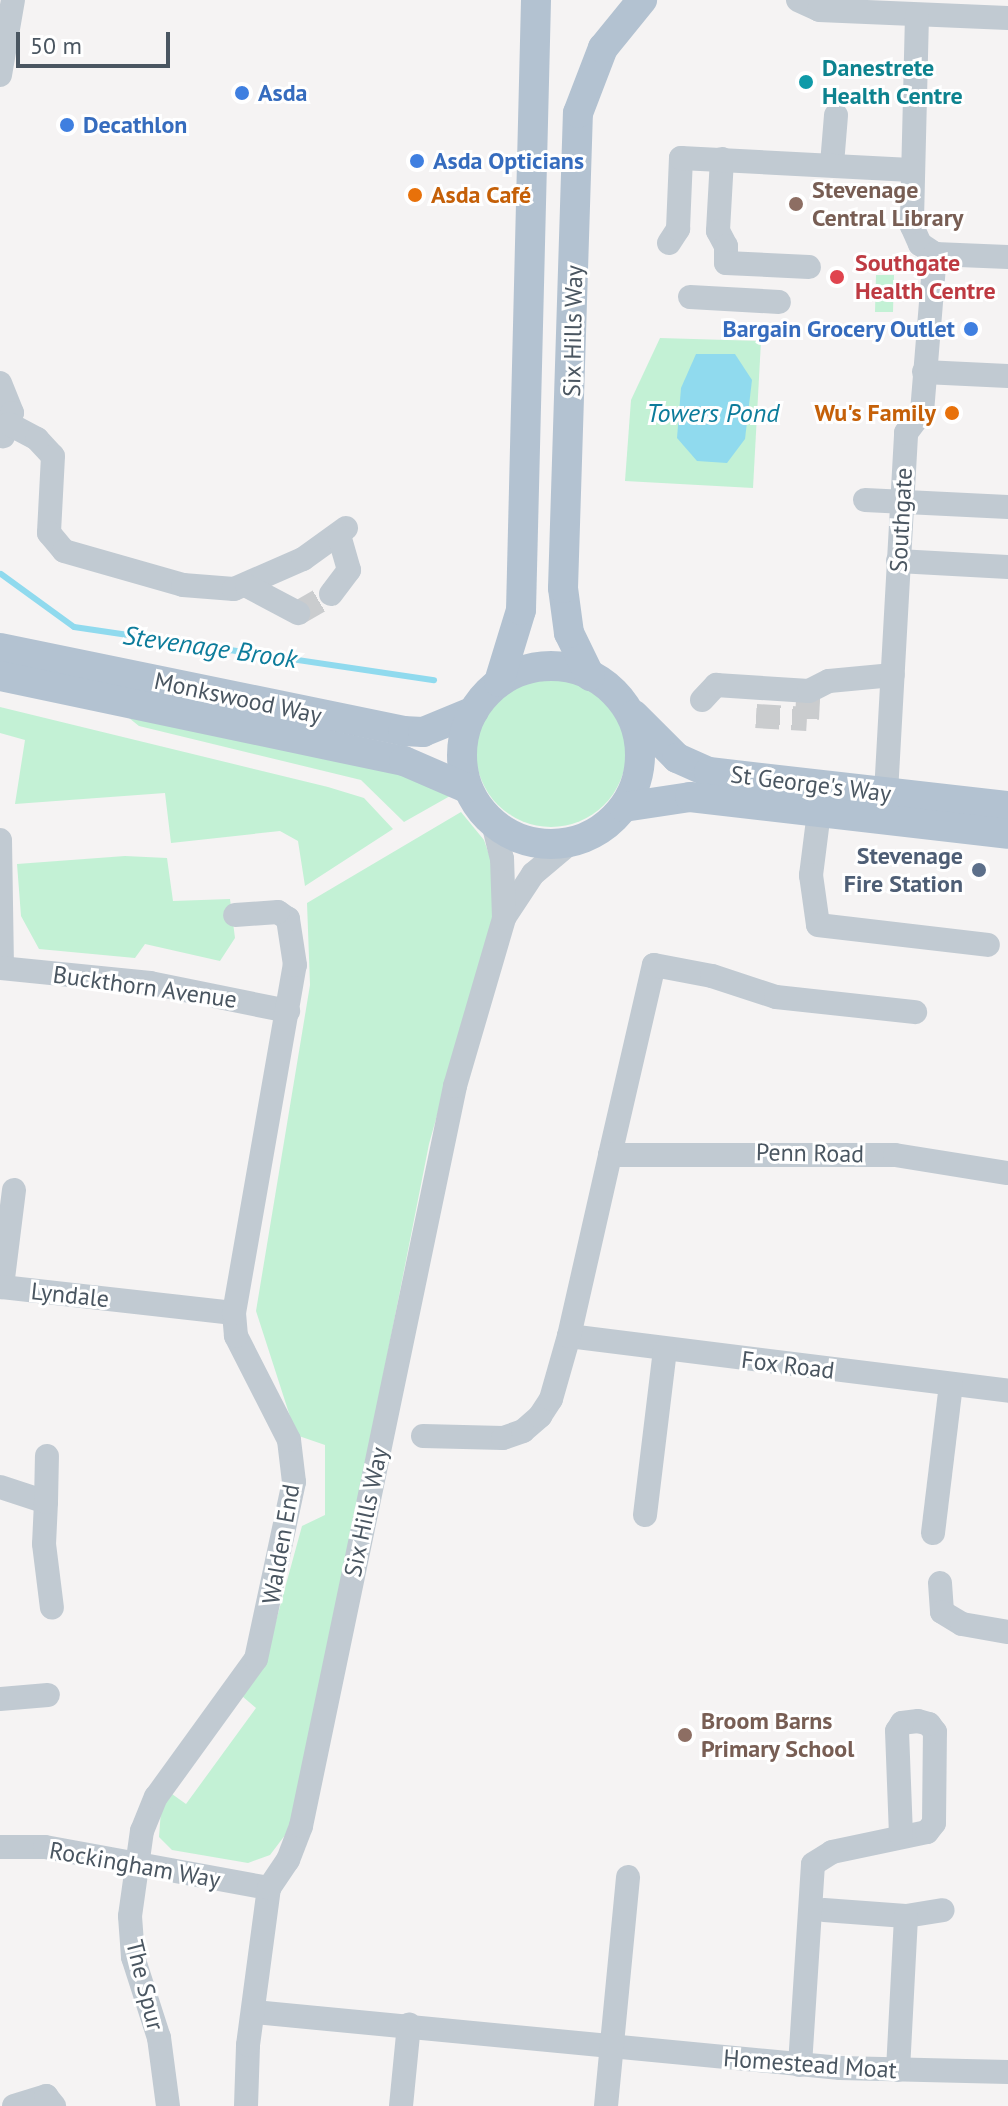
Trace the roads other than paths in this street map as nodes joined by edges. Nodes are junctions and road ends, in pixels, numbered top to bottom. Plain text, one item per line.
1 (13, 0) edge
2 (536, 0) edge
3 (642, 0) edge
4 (798, 0) edge
5 (997, 12) edge
6 (917, 15) junction
7 (0, 75) edge
8 (836, 115) dead end
9 (722, 159) junction
10 (832, 164) junction
11 (911, 170) junction
12 (718, 231) junction
13 (935, 254) junction
14 (1008, 257) edge
15 (726, 263) junction
16 (809, 267) dead end
17 (690, 297) dead end
18 (723, 299) junction
19 (779, 302) dead end
20 (924, 372) junction
21 (1008, 376) edge
22 (0, 383) edge
23 (4, 431) edge
24 (865, 500) dead end
25 (901, 501) junction
26 (1008, 507) edge
27 (898, 561) junction
28 (1008, 567) edge
29 (247, 586) junction
30 (331, 594) tunnel mouth
31 (298, 613) dead end
32 (0, 648) edge
33 (893, 675) junction
34 (0, 676) edge
35 (590, 676) junction
36 (499, 682) junction
37 (702, 700) dead end
38 (474, 711) junction
39 (634, 715) junction
40 (466, 788) junction
41 (886, 793) junction
42 (1008, 806) edge
43 (624, 807) junction
44 (819, 812) junction
45 (493, 824) junction
46 (1008, 834) edge
47 (0, 840) edge
48 (570, 843) junction
49 (235, 915) dead end
50 (504, 918) junction
51 (988, 945) dead end
52 (1, 968) edge
53 (288, 1011) junction
54 (915, 1012) dead end
55 (610, 1155) junction
56 (1008, 1173) edge
57 (14, 1190) dead end
58 (234, 1313) junction
59 (569, 1336) junction
60 (665, 1350) junction
61 (951, 1385) junction
62 (1008, 1391) edge
63 (423, 1436) dead end
64 (47, 1456) dead end
65 (0, 1487) edge
66 (46, 1502) junction
67 (645, 1515) dead end
68 (933, 1533) dead end
69 (940, 1583) dead end
70 (52, 1608) dead end
71 (1008, 1632) edge
72 (48, 1695) dead end
73 (0, 1699) edge
74 (901, 1835) dead end
75 (0, 1847) edge
76 (138, 1864) junction
77 (628, 1877) dead end
78 (269, 1888) junction
79 (824, 1910) dead end
80 (943, 1910) dead end
81 (906, 1916) junction
82 (254, 2012) junction
83 (409, 2024) junction
84 (611, 2047) junction
85 (800, 2065) junction
86 (898, 2070) junction
87 (1008, 2072) edge
88 (14, 2106) edge
89 (54, 2106) edge
90 (168, 2106) edge
91 (246, 2106) edge
92 (401, 2106) edge
93 (606, 2106) edge

1 - 7 street
2 - 36 main road, Six Hills Way
3 - 35 main road, Six Hills Way
4 - 6 street
5 - 6 street
6 - 11 street
8 - 10 street
9 - 10 street
9 - 12 street
9 - 12 street
10 - 11 street
11 - 13 street
12 - 15 street
13 - 14 street
13 - 20 street, Southgate
15 - 16 street
15 - 18 street
17 - 18 street
18 - 19 street
20 - 21 street
20 - 25 street, Southgate
22 - 23 street
23 - 29 street
24 - 25 street
25 - 26 street
25 - 27 street, Southgate
27 - 28 street
27 - 33 street, Southgate
29 - 30 street
29 - 31 street
32 - 38 main road, Monkswood Way
33 - 37 street
33 - 41 street, Southgate
34 - 40 main road, Monkswood Way
35 - 36 main road
35 - 39 main road
36 - 38 main road
38 - 40 main road
39 - 41 main road, St George's Way
39 - 43 main road
40 - 45 main road
41 - 42 main road, St George's Way
43 - 44 main road, St George's Way
43 - 48 main road
44 - 46 main road, St George's Way
44 - 51 street
45 - 48 main road
45 - 50 street, Six Hills Way
47 - 52 street, Buckthorn Avenue
48 - 50 street, Six Hills Way
49 - 53 street, Walden End
50 - 78 street, Six Hills Way
52 - 53 street, Buckthorn Avenue
53 - 58 street, Walden End
54 - 55 street
55 - 56 street, Penn Road
55 - 59 street
57 - 58 street, Lyndale
58 - 76 street, Walden End
59 - 60 street, Fox Road
59 - 63 street
60 - 61 street, Fox Road
60 - 67 street
61 - 62 street, Fox Road
61 - 68 street
64 - 66 street
65 - 66 street
66 - 70 street
69 - 71 street
72 - 73 street
74 - 85 street
75 - 76 street, Rockingham Way
76 - 78 street, Rockingham Way
76 - 90 street, The Spur
77 - 84 street
78 - 82 street, Six Hills Way
79 - 81 street
80 - 81 street
81 - 86 street
82 - 83 street, Homestead Moat
82 - 91 street, Six Hills Way
83 - 84 street, Homestead Moat
83 - 92 street
84 - 85 street, Homestead Moat
84 - 93 street
85 - 86 street, Homestead Moat
86 - 87 street, Homestead Moat
88 - 89 street

